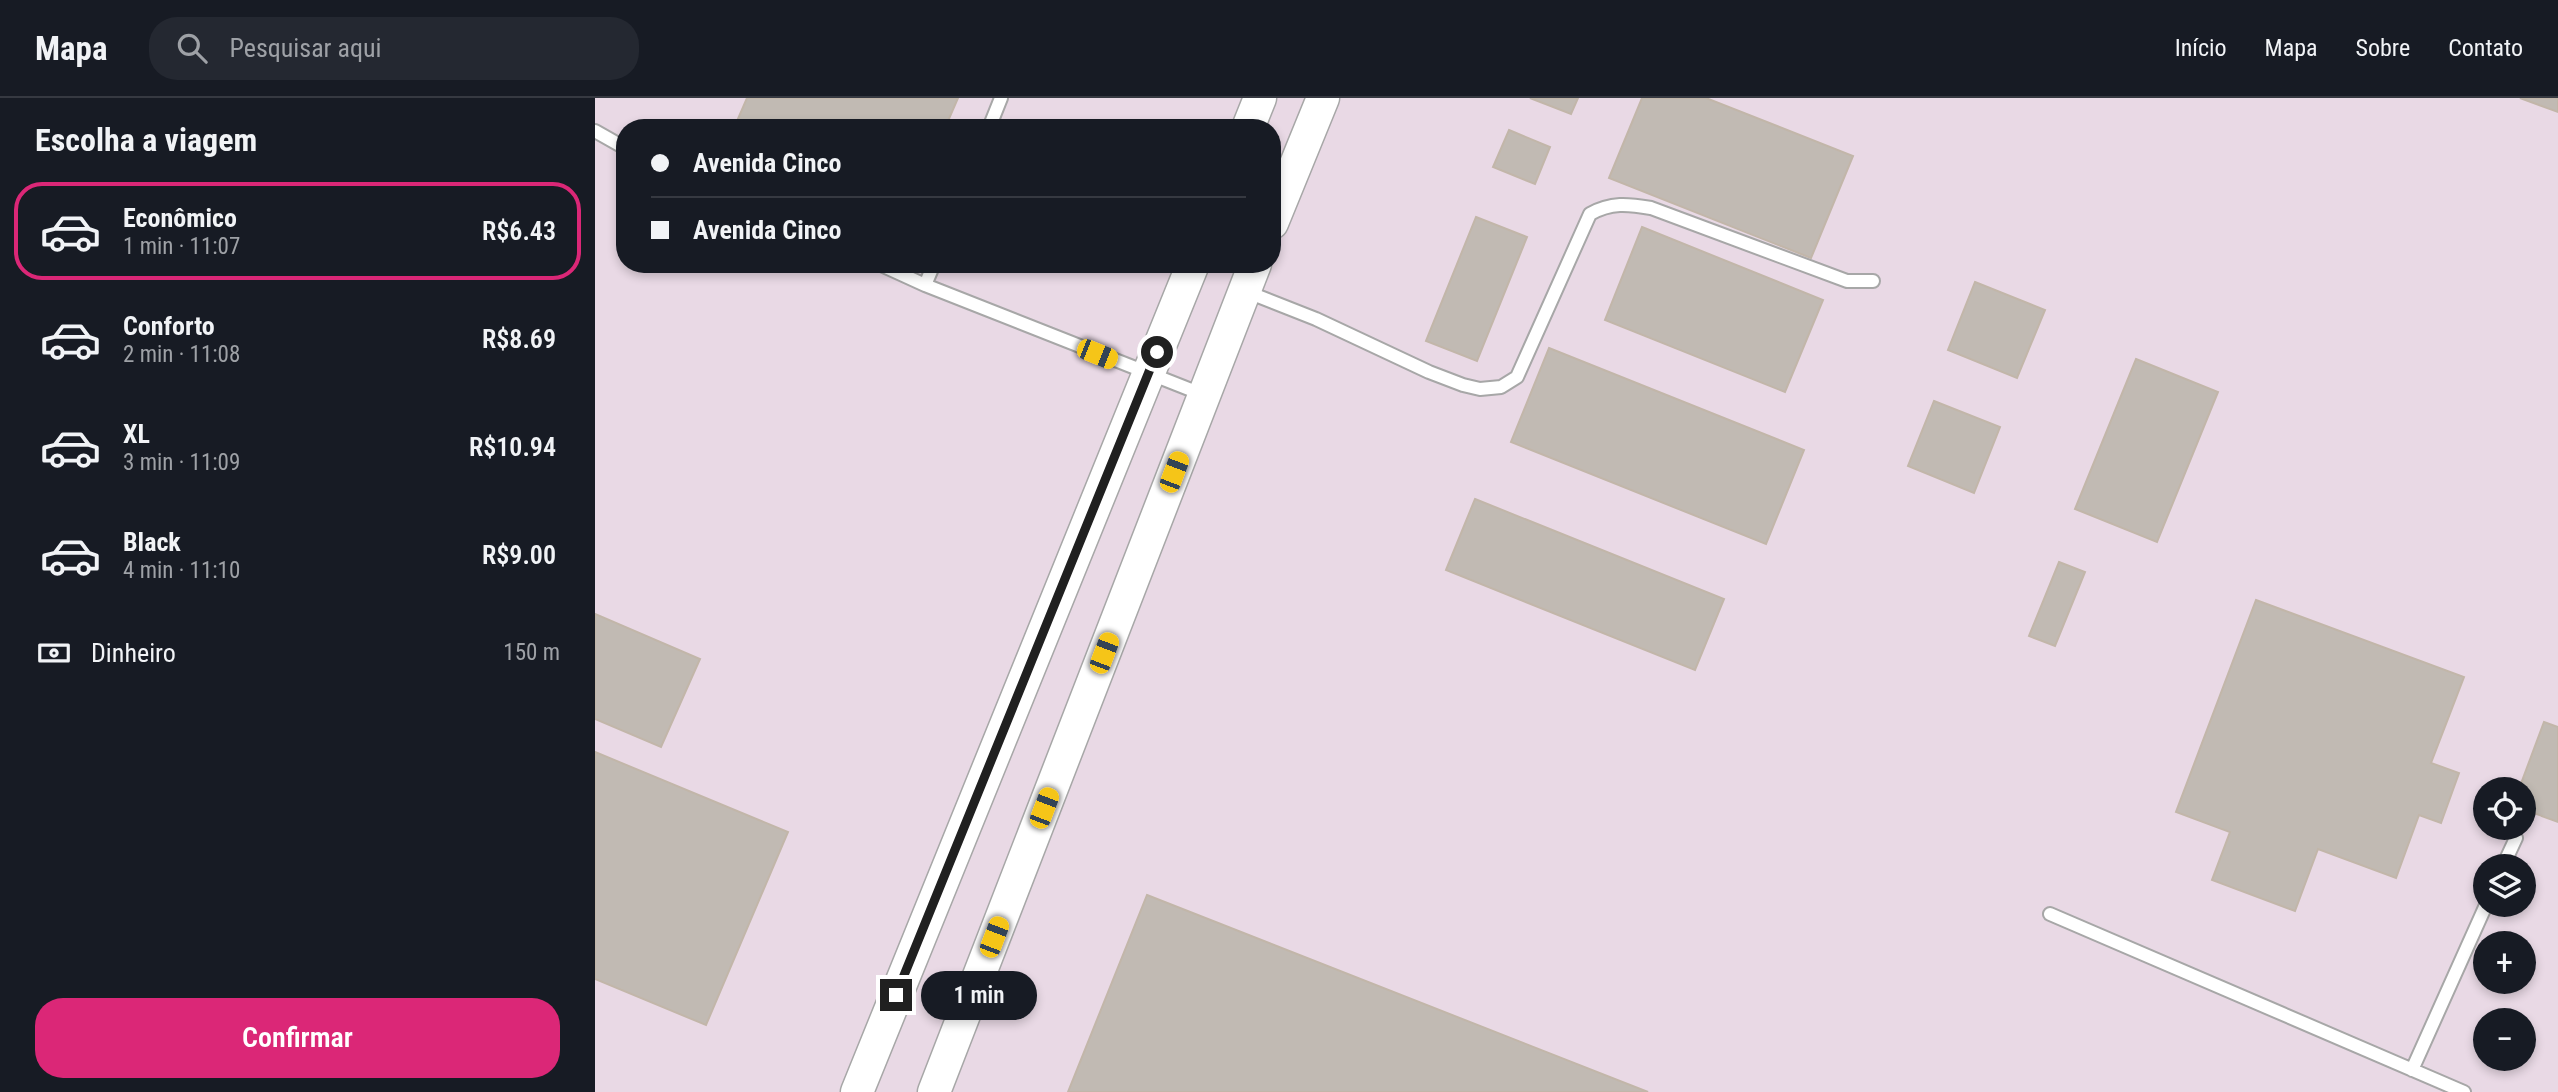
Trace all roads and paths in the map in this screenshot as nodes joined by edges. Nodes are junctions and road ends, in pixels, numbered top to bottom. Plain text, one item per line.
1 (1002, 98) edge
2 (1260, 98) edge
3 (1323, 98) edge
4 (993, 119) edge
5 (1252, 119) edge
6 (595, 131) edge
7 (616, 143) edge
8 (1281, 201) edge
9 (899, 273) edge
10 (930, 273) edge
11 (1189, 273) edge
12 (1250, 278) edge
13 (1873, 281) dead end
14 (925, 285) junction
15 (1148, 374) junction
16 (1204, 395) junction
17 (2050, 914) dead end
18 (2481, 917) edge
19 (2412, 1070) junction
20 (857, 1092) edge
21 (934, 1092) edge
22 (2463, 1092) edge

1 - 4 lane
2 - 5 street
3 - 8 street
6 - 7 lane
9 - 14 lane
10 - 14 lane
11 - 15 street
12 - 13 lane
12 - 16 street
14 - 15 lane
15 - 16 lane
15 - 20 street
16 - 21 street
17 - 19 lane
18 - 19 lane
19 - 22 lane

